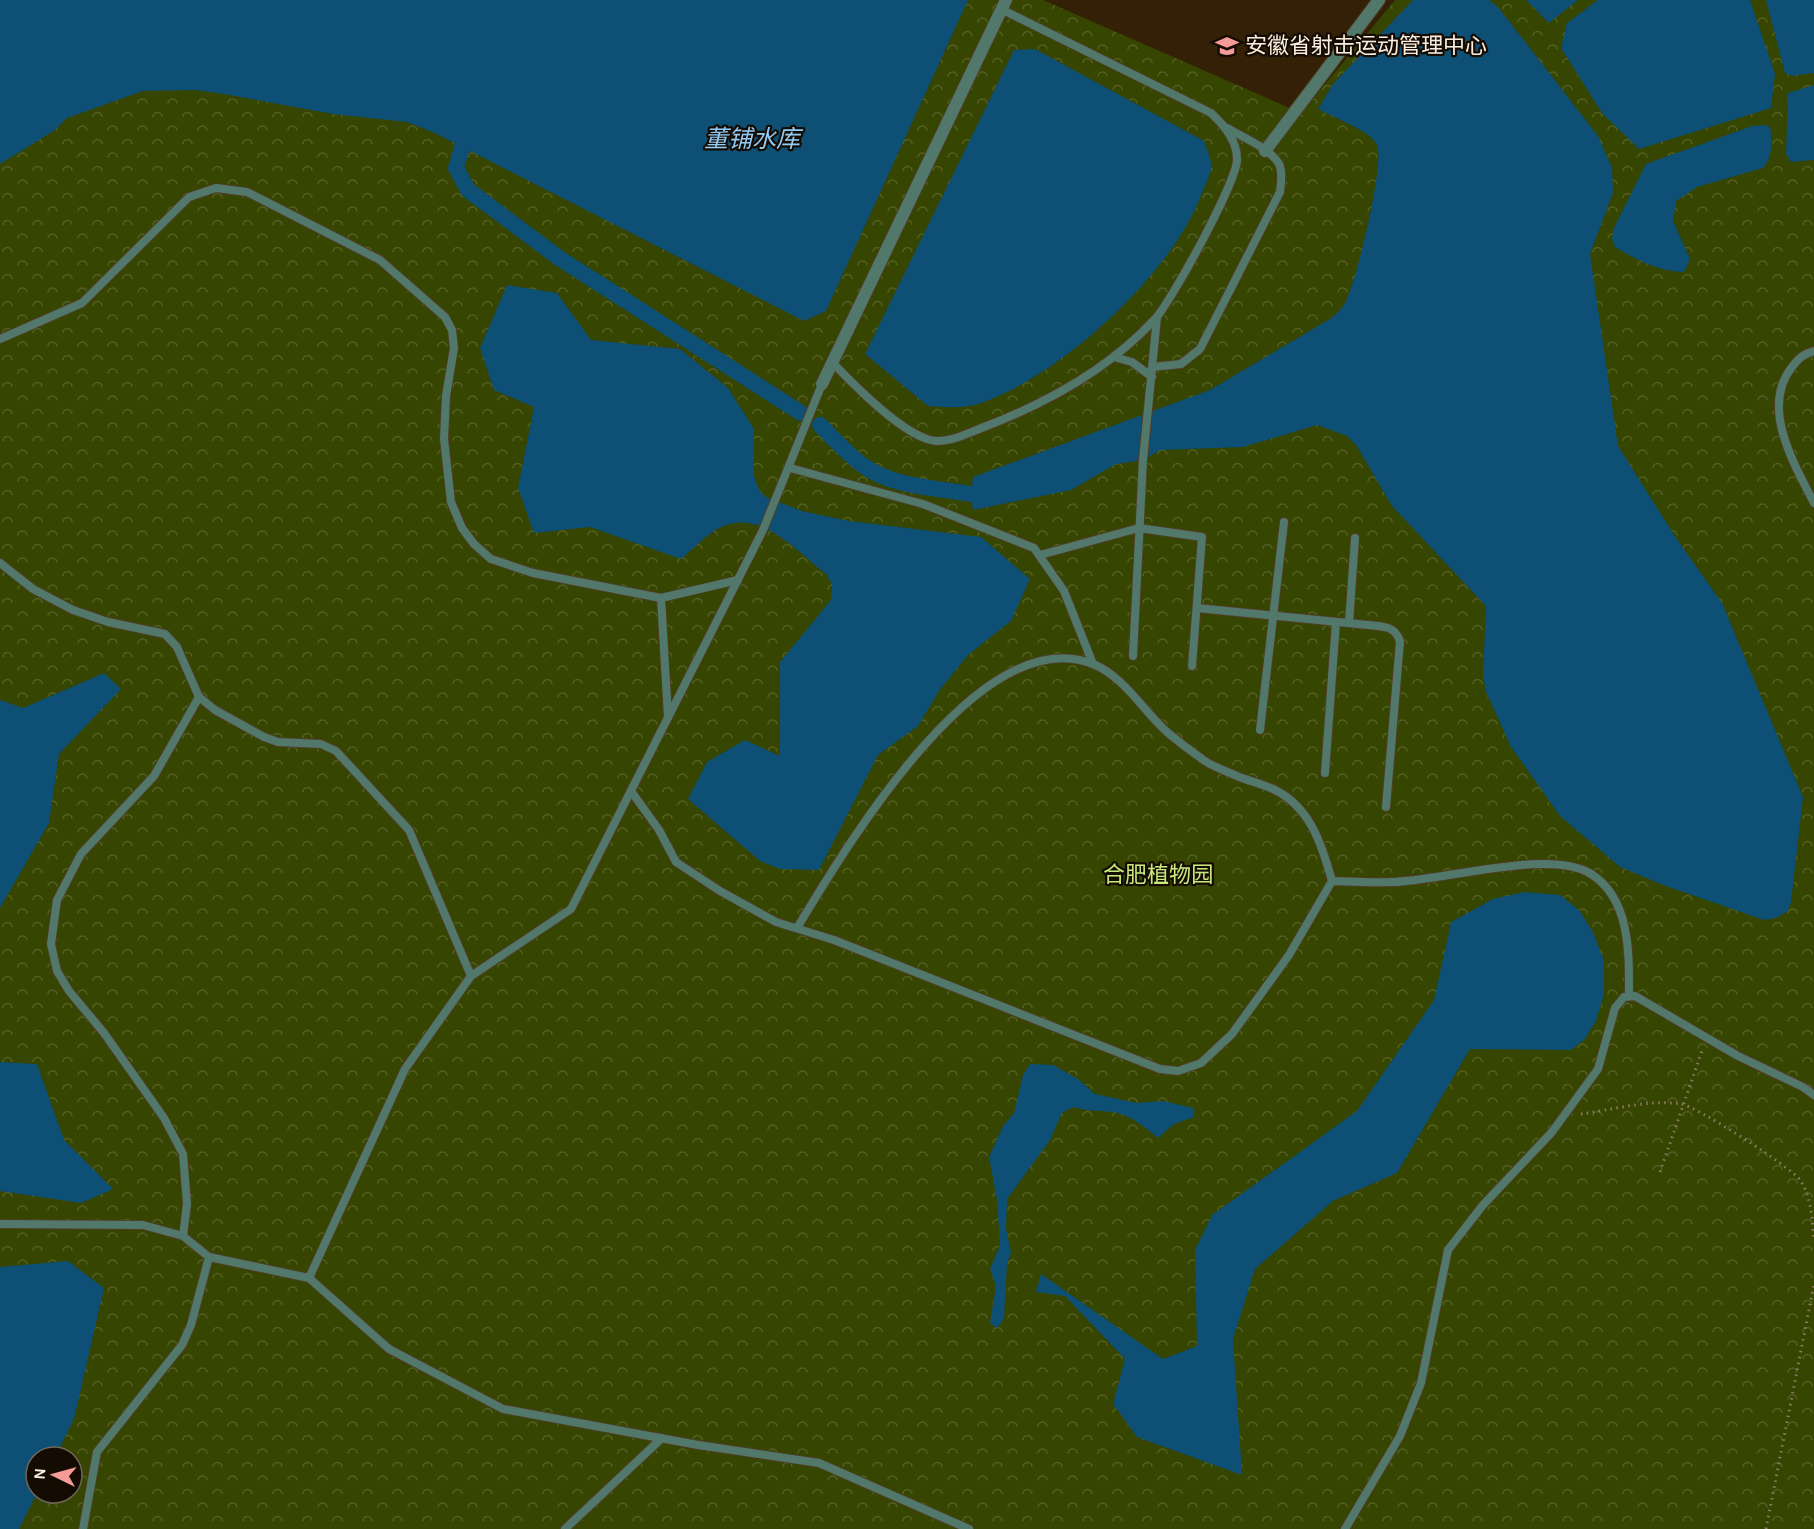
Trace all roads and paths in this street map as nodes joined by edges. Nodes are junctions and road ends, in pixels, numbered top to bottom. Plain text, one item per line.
1 (1379, 0) edge
2 (1004, 4) edge
3 (1226, 128) junction
4 (1265, 151) junction
5 (1157, 317) junction
6 (0, 339) edge
7 (1814, 351) edge
8 (1114, 357) junction
9 (832, 362) junction
10 (1152, 367) junction
11 (1152, 377) junction
12 (822, 384) joint
13 (790, 468) junction
14 (1814, 502) edge
15 (1284, 522) dead end
16 (1139, 528) junction
17 (1355, 537) dead end
18 (1040, 555) junction
19 (0, 563) edge
20 (738, 580) junction
21 (661, 598) junction
22 (1197, 608) junction
23 (1275, 616) junction
24 (1336, 622) junction
25 (1349, 623) junction
26 (1132, 656) dead end
27 (1093, 664) junction
28 (1192, 666) dead end
29 (199, 697) junction
30 (668, 719) junction
31 (1260, 730) dead end
32 (1325, 773) dead end
33 (631, 791) junction
34 (1386, 807) dead end
35 (1332, 881) junction
36 (797, 928) junction
37 (471, 976) junction
38 (1629, 996) junction
39 (1706, 1038) junction
40 (1814, 1095) edge
41 (1683, 1104) junction
42 (1564, 1116) junction
43 (1660, 1172) dead end
44 (0, 1224) edge
45 (183, 1236) junction
46 (1814, 1241) edge
47 (208, 1257) junction
48 (309, 1278) junction
49 (1814, 1284) edge
50 (662, 1438) junction
51 (83, 1529) edge
52 (565, 1529) edge
53 (969, 1529) edge
54 (1345, 1529) edge
55 (1766, 1529) edge

1 - 4 street
2 - 3 lane
2 - 9 street
3 - 4 lane
3 - 5 lane
4 - 10 lane
5 - 8 lane
5 - 10 lane
6 - 21 lane
7 - 14 lane
8 - 9 lane
8 - 11 lane
9 - 12 street
10 - 11 lane
11 - 16 lane
12 - 13 lane
13 - 18 lane
13 - 20 lane
15 - 23 lane
16 - 18 lane
16 - 22 lane
16 - 26 lane
17 - 25 lane
18 - 27 lane
19 - 29 lane
20 - 21 lane
20 - 30 lane
21 - 30 lane
22 - 23 lane
22 - 28 lane
23 - 24 lane
23 - 31 lane
24 - 25 lane
24 - 32 lane
25 - 34 lane
27 - 35 lane
27 - 36 lane
29 - 37 lane
29 - 45 lane
30 - 33 lane
33 - 36 lane
33 - 37 lane
35 - 36 lane
35 - 38 lane
37 - 48 lane
38 - 39 lane
38 - 42 lane
39 - 40 lane
39 - 41 path
41 - 42 path
41 - 43 path
41 - 46 path
42 - 54 lane
44 - 45 lane
45 - 47 lane
47 - 48 lane
47 - 51 lane
48 - 50 lane
49 - 55 path
50 - 52 lane
50 - 53 lane

